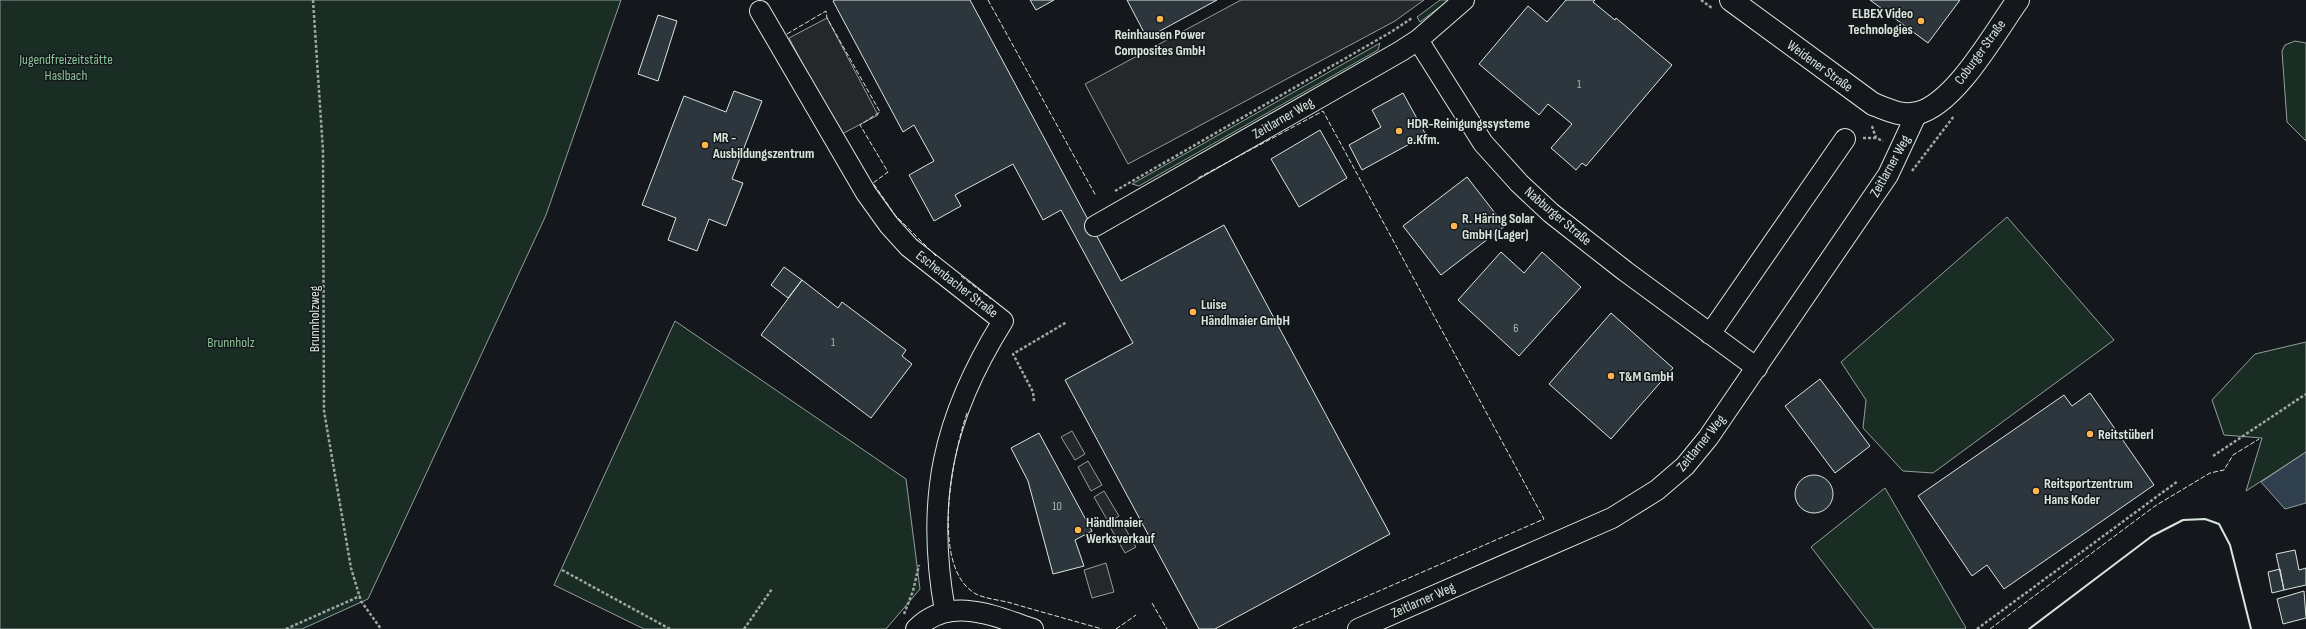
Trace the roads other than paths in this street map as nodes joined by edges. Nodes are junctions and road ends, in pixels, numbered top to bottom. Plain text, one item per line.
1 (1464, 0) edge
2 (2018, 0) edge
3 (1742, 3) edge
4 (760, 11) dead end
5 (1418, 40) junction
6 (1917, 113) junction
7 (1845, 139) dead end
8 (1095, 226) dead end
9 (1710, 334) junction
10 (1757, 368) junction
11 (945, 611) junction
12 (916, 629) edge
13 (1033, 629) edge
14 (1358, 629) edge

1 - 5 street, Zeitlarner Weg
2 - 6 main road, Coburger Straße
3 - 6 main road, Weidener Straße
4 - 11 street, Eschenbacher Straße
5 - 8 street, Zeitlarner Weg
5 - 9 street, Nabburger Straße
6 - 10 street, Zeitlarner Weg
7 - 9 street
9 - 10 street, Nabburger Straße
10 - 14 street, Zeitlarner Weg
11 - 12 street
11 - 13 street

